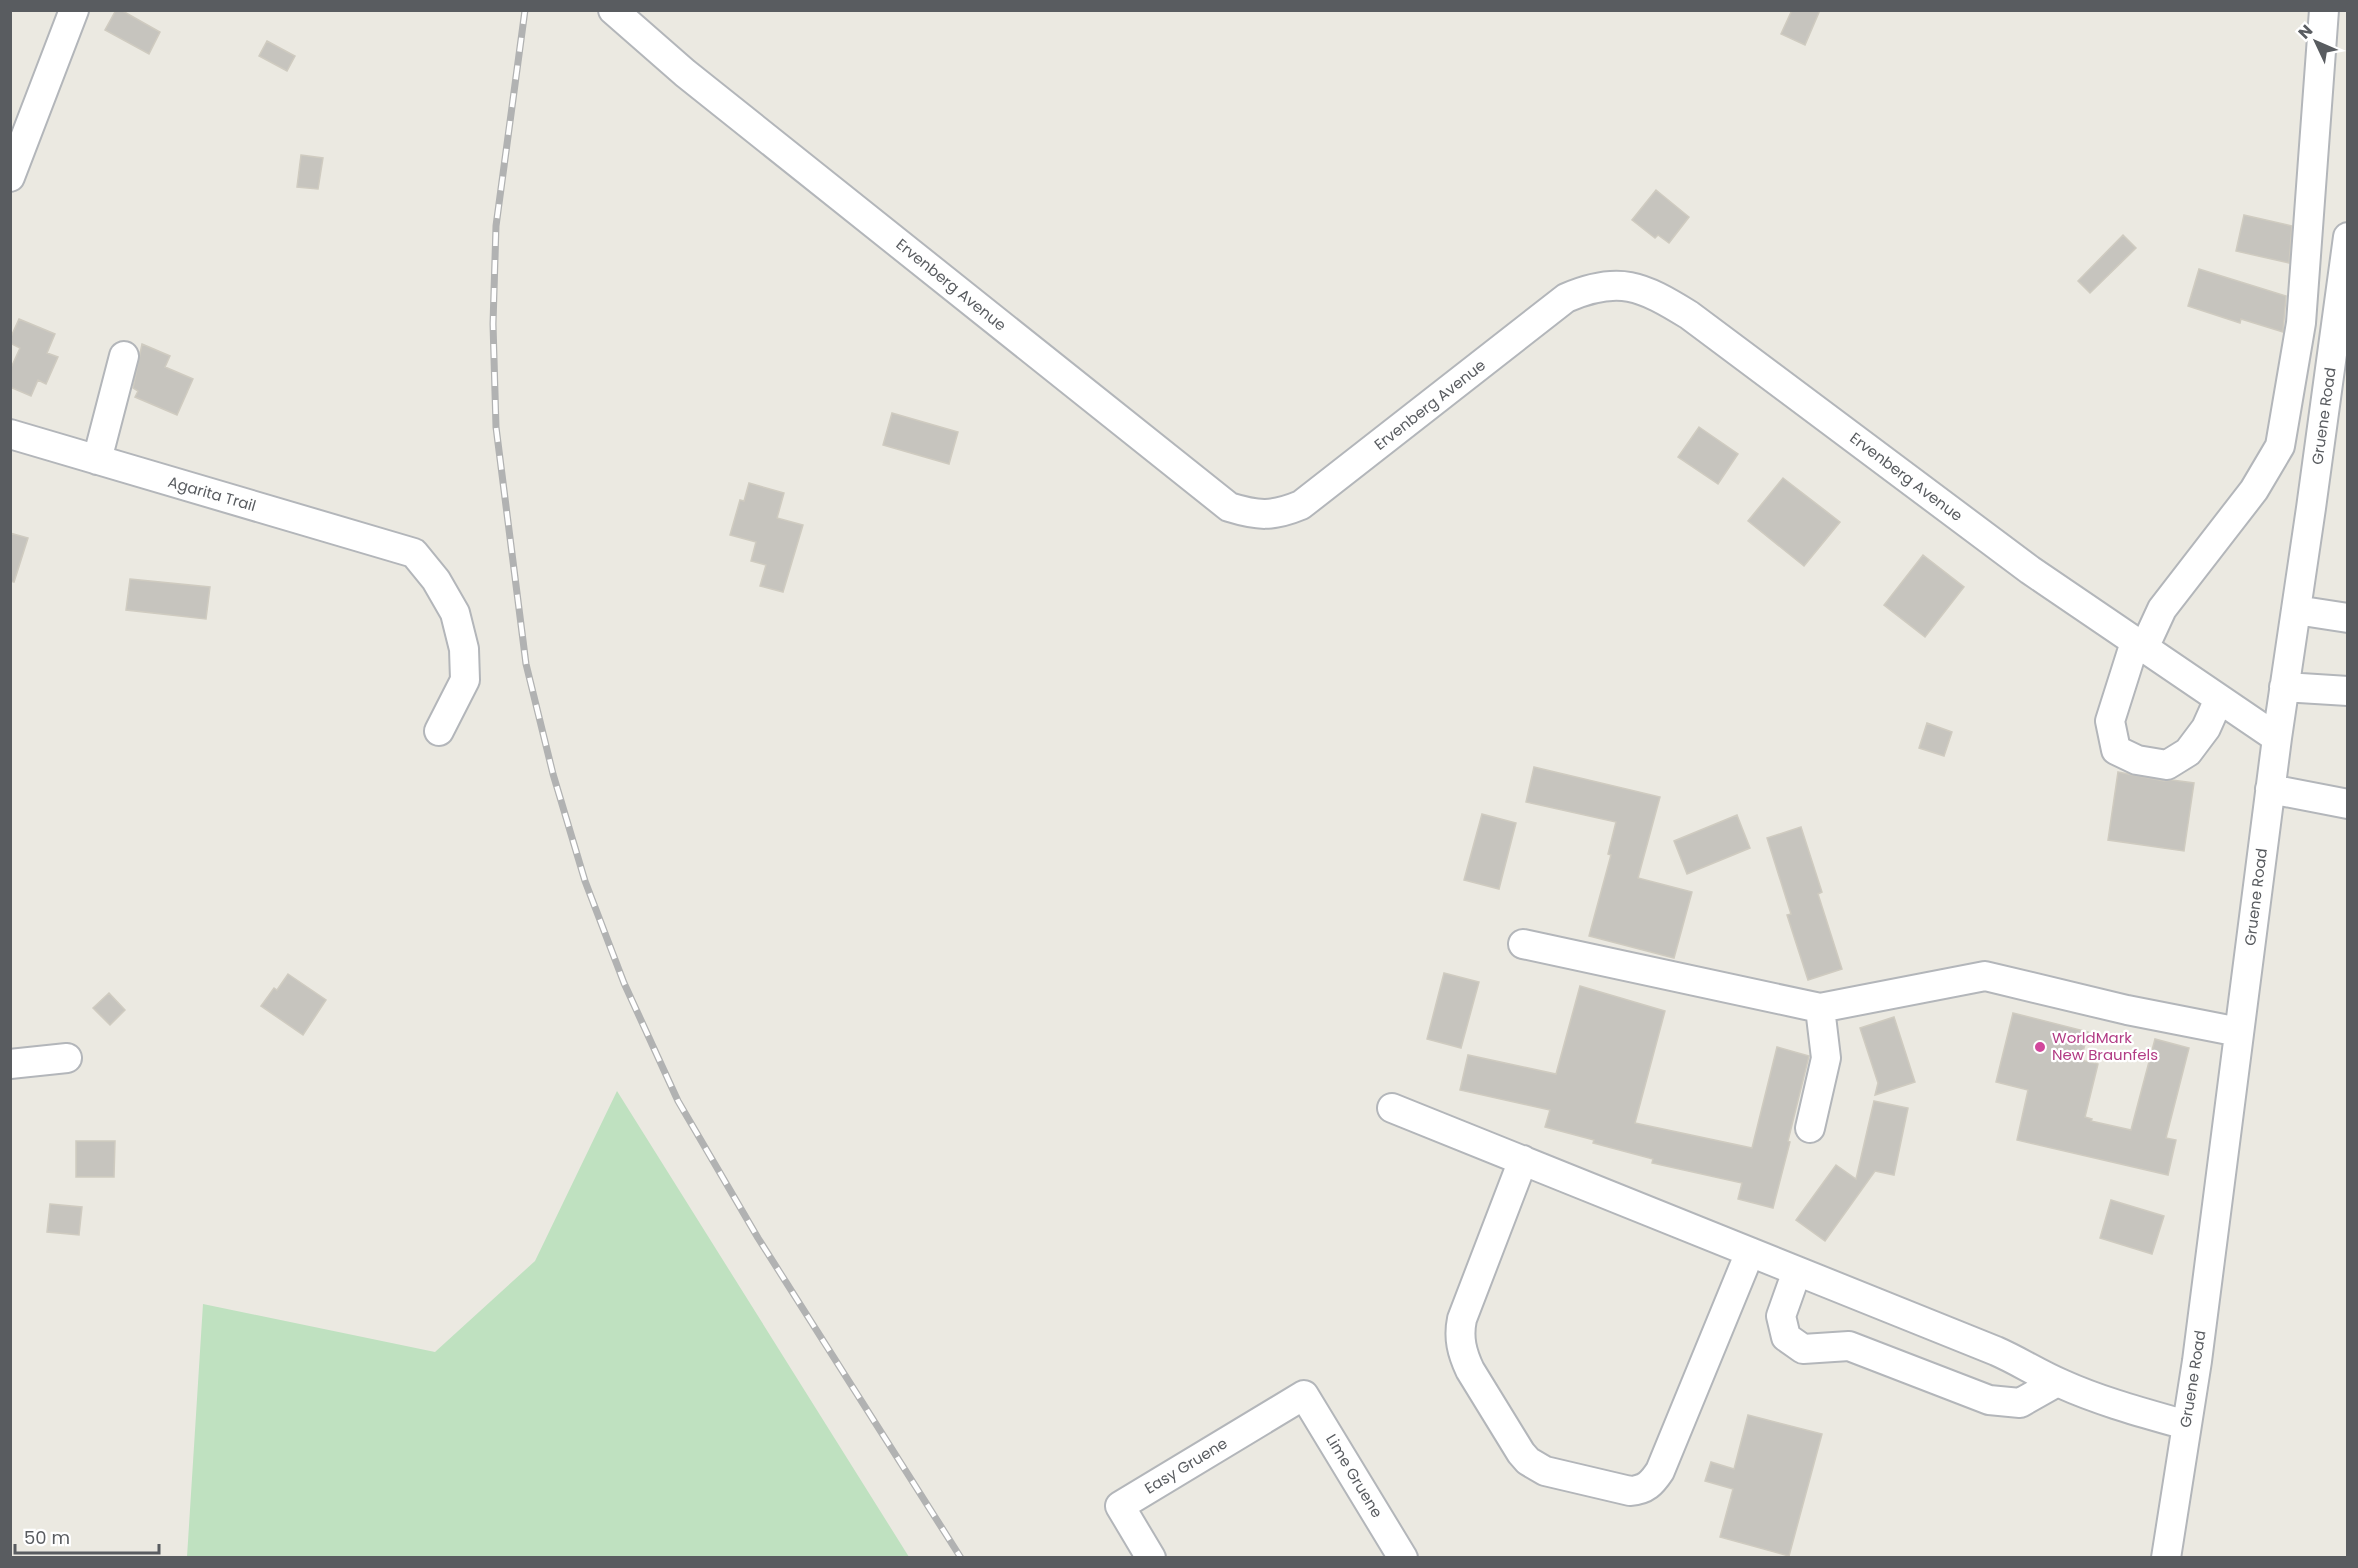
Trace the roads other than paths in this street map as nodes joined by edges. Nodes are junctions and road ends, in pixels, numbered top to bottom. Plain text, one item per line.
1 (74, 10) edge
2 (613, 10) edge
3 (2324, 10) edge
4 (10, 177) edge
5 (2348, 237) edge
6 (124, 356) dead end
7 (2337, 399) edge
8 (10, 435) edge
9 (2273, 459) junction
10 (97, 460) junction
11 (2317, 464) junction
12 (2296, 610) junction
13 (2348, 618) edge
14 (2140, 645) junction
15 (2284, 687) junction
16 (2348, 691) edge
17 (2219, 699) junction
18 (439, 731) dead end
19 (2277, 738) junction
20 (2270, 789) junction
21 (2348, 804) edge
22 (1523, 944) dead end
23 (1820, 1008) junction
24 (2239, 1032) junction
25 (67, 1058) dead end
26 (10, 1064) edge
27 (1392, 1108) dead end
28 (1810, 1128) dead end
29 (1523, 1160) junction
30 (1750, 1252) junction
31 (1797, 1271) junction
32 (2057, 1382) junction
33 (1305, 1395) joint
34 (2186, 1425) junction
35 (1151, 1557) edge
36 (1403, 1557) edge
37 (2166, 1557) edge

1 - 4 street
2 - 14 street, Ervenberg Avenue
3 - 9 street
5 - 7 street, Gruene Road
6 - 10 street
7 - 11 street, Gruene Road
8 - 10 street, Agarita Trail
9 - 11 street
9 - 14 street
10 - 18 street, Agarita Trail
11 - 12 street, Gruene Road
12 - 13 street
12 - 15 street, Gruene Road
14 - 17 street, Ervenberg Avenue
14 - 17 street
15 - 16 street
15 - 19 street, Gruene Road
17 - 19 street, Ervenberg Avenue
19 - 20 street, Gruene Road
20 - 21 street
20 - 24 street, Gruene Road
22 - 23 street
23 - 24 street
23 - 28 street
24 - 34 street, Gruene Road
25 - 26 street
27 - 29 street
29 - 30 street
29 - 30 street
30 - 31 street
31 - 32 street
31 - 32 street
32 - 34 street
33 - 35 street, Easy Gruene
33 - 36 street, Lime Gruene
34 - 37 street, Gruene Road

